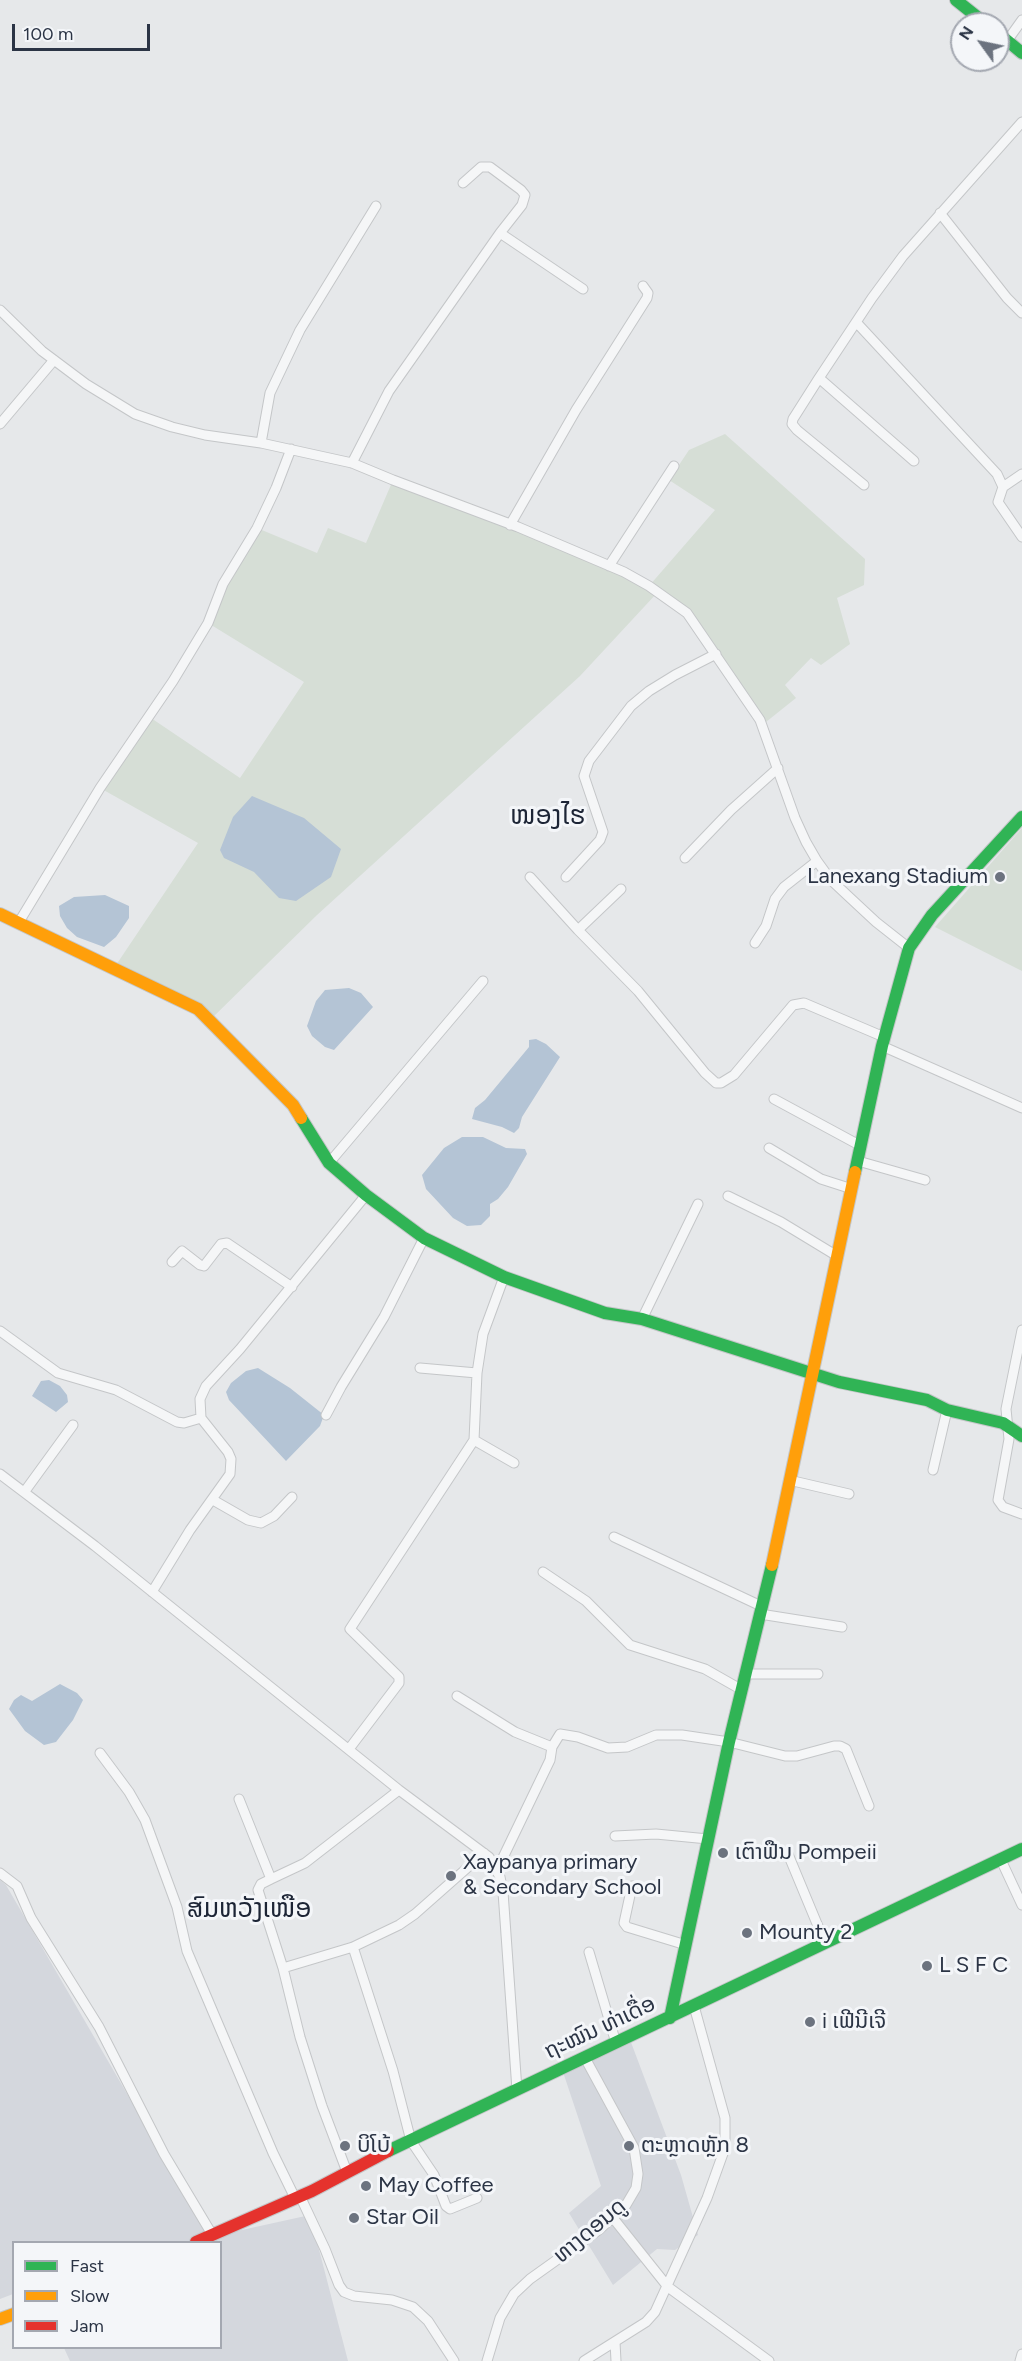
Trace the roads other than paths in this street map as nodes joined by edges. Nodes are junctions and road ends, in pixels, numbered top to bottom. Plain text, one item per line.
1 (956, 0) edge
2 (971, 12) edge
3 (1022, 20) edge
4 (1010, 31) edge
5 (1010, 43) edge
6 (1022, 53) edge
7 (1022, 122) edge
8 (463, 183) dead end
9 (376, 206) dead end
10 (940, 213) junction
11 (500, 232) junction
12 (643, 286) dead end
13 (583, 289) dead end
14 (1020, 308) edge
15 (0, 310) edge
16 (856, 322) junction
17 (54, 360) junction
18 (819, 378) junction
19 (0, 424) edge
20 (261, 442) junction
21 (291, 449) junction
22 (914, 461) dead end
23 (352, 463) junction
24 (674, 466) dead end
25 (1022, 474) edge
26 (864, 485) dead end
27 (1004, 487) junction
28 (510, 525) junction
29 (1022, 537) edge
30 (609, 566) junction
31 (716, 654) junction
32 (778, 768) junction
33 (1022, 817) edge
34 (685, 858) dead end
35 (817, 861) junction
36 (530, 877) dead end
37 (566, 877) dead end
38 (621, 890) dead end
39 (0, 914) edge
40 (19, 922) junction
41 (578, 930) junction
42 (755, 943) dead end
43 (909, 948) junction
44 (483, 981) dead end
45 (883, 1042) junction
46 (774, 1099) dead end
47 (1022, 1108) edge
48 (861, 1146) junction
49 (769, 1148) dead end
50 (858, 1161) junction
51 (328, 1163) junction
52 (925, 1180) dead end
53 (852, 1189) junction
54 (366, 1195) junction
55 (728, 1196) dead end
56 (698, 1204) dead end
57 (424, 1238) junction
58 (837, 1256) junction
59 (172, 1262) dead end
60 (504, 1277) junction
61 (292, 1287) junction
62 (642, 1319) junction
63 (1022, 1330) edge
64 (0, 1331) edge
65 (420, 1368) dead end
66 (1018, 1372) edge
67 (477, 1373) junction
68 (812, 1374) junction
69 (947, 1410) junction
70 (326, 1415) dead end
71 (201, 1418) junction
72 (73, 1425) dead end
73 (1007, 1425) junction
74 (1022, 1436) edge
75 (474, 1440) junction
76 (514, 1463) dead end
77 (933, 1470) dead end
78 (0, 1474) edge
79 (789, 1480) junction
80 (25, 1491) junction
81 (849, 1494) dead end
82 (292, 1497) dead end
83 (213, 1500) junction
84 (1022, 1514) edge
85 (614, 1537) dead end
86 (543, 1572) dead end
87 (152, 1592) junction
88 (760, 1610) junction
89 (842, 1627) dead end
90 (747, 1674) junction
91 (818, 1674) dead end
92 (742, 1690) junction
93 (457, 1696) dead end
94 (729, 1742) junction
95 (552, 1747) junction
96 (349, 1749) junction
97 (100, 1753) dead end
98 (399, 1790) junction
99 (239, 1799) dead end
100 (868, 1806) dead end
101 (615, 1836) dead end
102 (708, 1839) junction
103 (1022, 1850) edge
104 (484, 1853) junction
105 (788, 1854) dead end
106 (1001, 1860) junction
107 (497, 1870) junction
108 (0, 1873) edge
109 (271, 1879) junction
110 (632, 1886) dead end
111 (1022, 1905) edge
112 (825, 1943) junction
113 (686, 1945) junction
114 (353, 1947) junction
115 (589, 1952) dead end
116 (283, 1968) junction
117 (694, 2006) junction
118 (670, 2018) junction
119 (616, 2043) junction
120 (585, 2058) junction
121 (517, 2090) junction
122 (411, 2141) junction
123 (347, 2172) junction
124 (298, 2197) junction
125 (477, 2198) dead end
126 (613, 2218) junction
127 (213, 2236) junction
128 (199, 2241) edge
129 (669, 2287) junction
130 (615, 2342) junction
131 (1022, 2354) edge
132 (454, 2361) edge
133 (487, 2361) edge
134 (584, 2361) edge
135 (616, 2361) edge
136 (769, 2361) edge
137 (1020, 2361) edge

1 - 2 street
3 - 4 street
5 - 6 street
7 - 10 street
8 - 11 street
9 - 20 street
10 - 14 street
10 - 16 street
11 - 13 street
11 - 23 street
12 - 28 street
15 - 17 street
16 - 18 street
16 - 27 street
17 - 19 street
17 - 20 street
18 - 22 street
18 - 26 street
20 - 21 street
21 - 23 street
21 - 40 street
23 - 28 street
24 - 30 street
25 - 27 street
27 - 29 street
28 - 30 street
30 - 31 street
31 - 32 street
31 - 37 street
32 - 34 street
32 - 35 street
33 - 43 street
35 - 42 street
35 - 43 street
36 - 41 street
38 - 41 street
39 - 40 street
40 - 51 street
41 - 45 street
43 - 45 street
44 - 51 street
45 - 47 street
45 - 48 street
46 - 48 street
48 - 50 street
49 - 53 street
50 - 52 street
50 - 53 street
51 - 54 street
53 - 58 street
54 - 57 street
54 - 61 street
55 - 58 street
56 - 62 street
57 - 60 street
57 - 70 street
58 - 68 street
59 - 61 street
60 - 62 street
60 - 67 street
61 - 71 street
62 - 68 street
63 - 66 street
64 - 71 street
65 - 67 street
66 - 73 street
67 - 75 street
68 - 69 street
68 - 79 street
69 - 73 street
69 - 77 street
71 - 83 street
72 - 80 street
73 - 74 street
73 - 84 street
75 - 76 street
75 - 96 street
78 - 80 street
79 - 81 street
79 - 88 street
80 - 87 street
82 - 83 street
83 - 87 street
85 - 88 street
86 - 92 street
87 - 96 street
88 - 89 street
88 - 90 street
90 - 91 street
90 - 92 street
92 - 94 street
93 - 95 street
94 - 95 street
94 - 100 street
94 - 102 street
95 - 107 street
96 - 98 street
97 - 124 street
98 - 104 street
98 - 109 street
99 - 109 street
101 - 102 street
102 - 113 street
103 - 106 street, ຖະໝົນ ທ່າເດື່ອ
104 - 107 street
104 - 114 street
105 - 112 street
106 - 111 street
106 - 112 street, ຖະໝົນ ທ່າເດື່ອ
107 - 121 street
108 - 127 street
109 - 116 street
110 - 113 street
112 - 117 street, ຖະໝົນ ທ່າເດື່ອ
113 - 118 street
114 - 116 street
114 - 122 street
115 - 119 street
116 - 123 street
117 - 118 street, ຖະໝົນ ທ່າເດື່ອ
117 - 129 street
118 - 119 street, ຖະໝົນ ທ່າເດື່ອ
119 - 120 street, ຖະໝົນ ທ່າເດື່ອ
120 - 121 street, ຖະໝົນ ທ່າເດື່ອ
120 - 126 street, ທາງດອນດູ
121 - 122 street, ຖະໝົນ ທ່າເດື່ອ
122 - 123 street, ຖະໝົນ ທ່າເດື່ອ
122 - 125 street
123 - 124 street, ຖະໝົນ ທ່າເດື່ອ
124 - 127 street, ຖະໝົນ ທ່າເດື່ອ
124 - 132 street
126 - 129 street
126 - 133 street, ທາງດອນດູ
127 - 128 street, ຖະໝົນ ທ່າເດື່ອ
129 - 130 street
129 - 136 street
130 - 134 street
130 - 135 street
131 - 137 street

